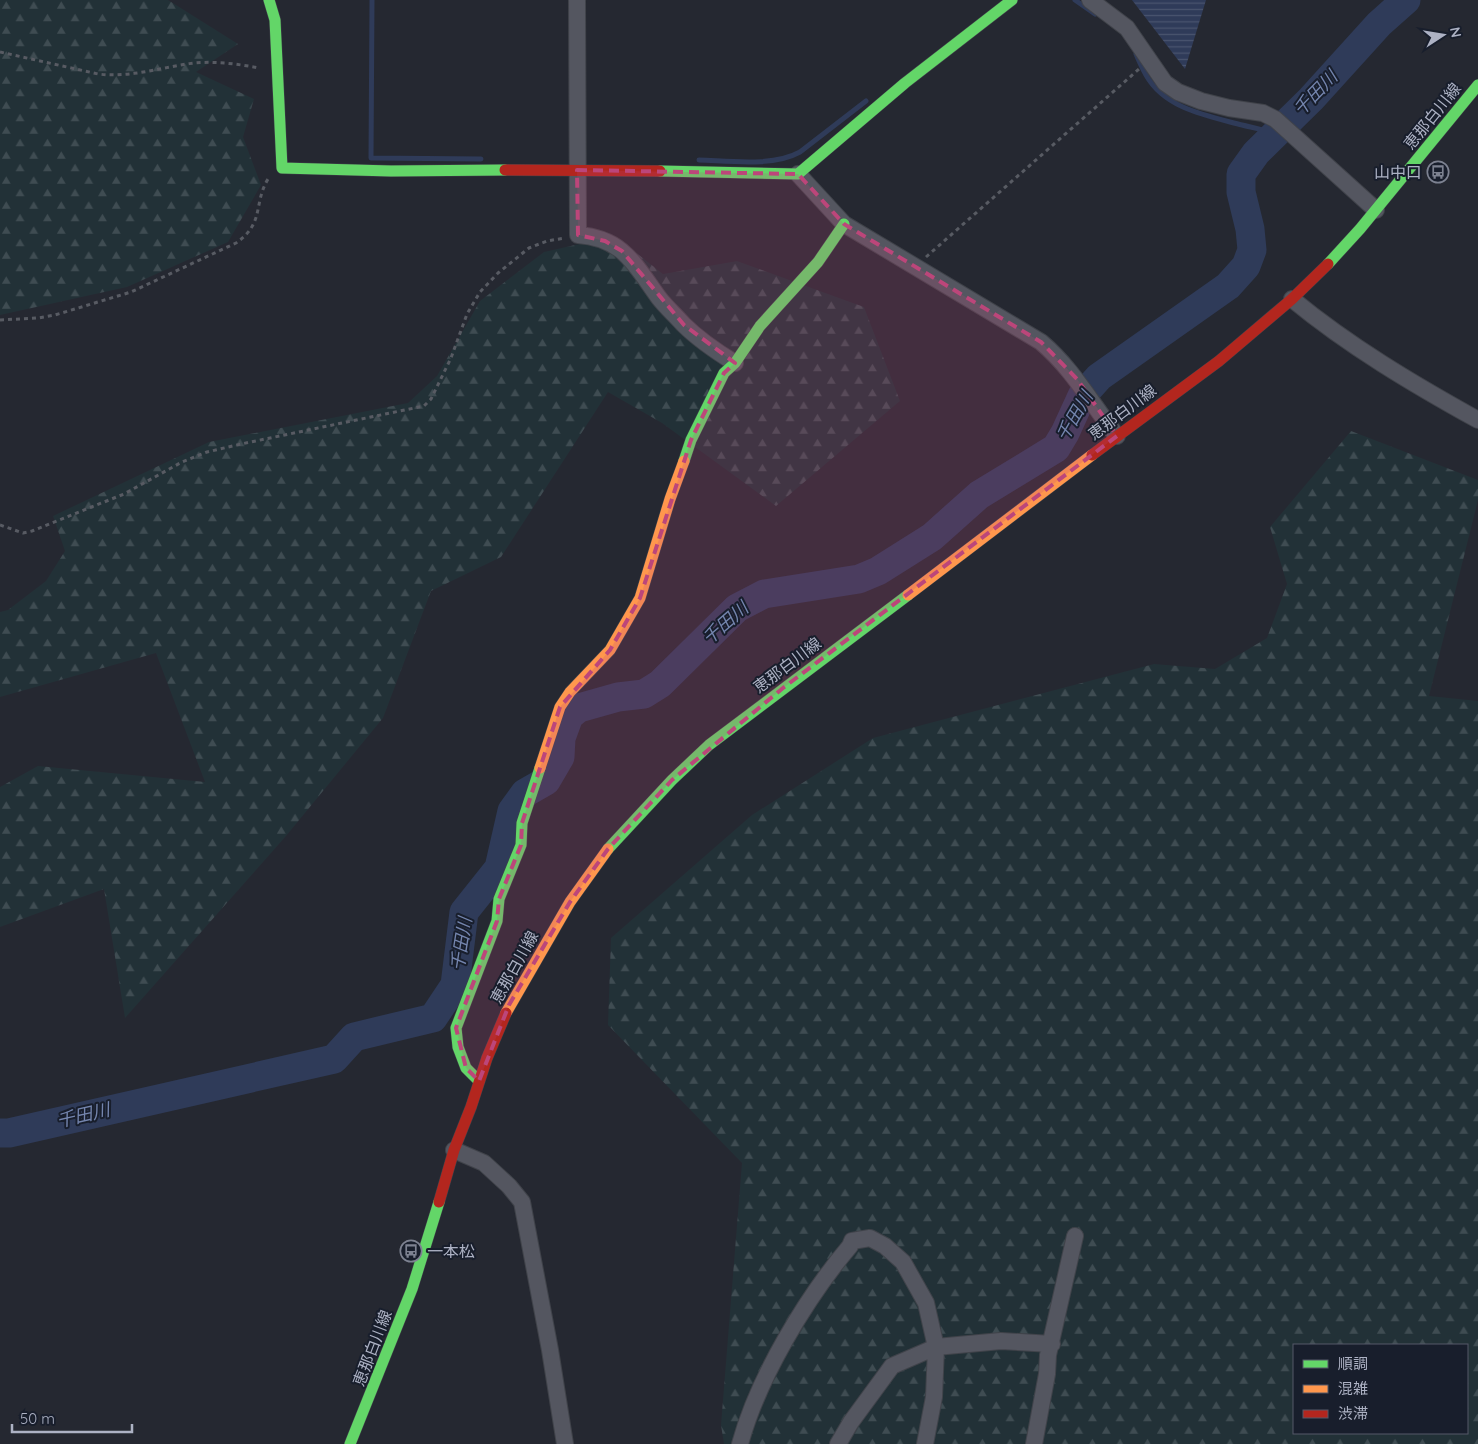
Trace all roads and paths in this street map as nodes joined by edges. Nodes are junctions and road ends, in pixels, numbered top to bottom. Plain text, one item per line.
1 (269, 0) edge
2 (577, 0) edge
3 (1012, 0) edge
4 (1090, 0) edge
5 (0, 52) edge
6 (1151, 63) junction
7 (277, 71) junction
8 (1478, 85) edge
9 (282, 168) junction
10 (577, 170) junction
11 (798, 174) junction
12 (1376, 210) junction
13 (844, 224) junction
14 (578, 235) junction
15 (915, 267) junction
16 (1292, 299) junction
17 (0, 320) edge
18 (735, 363) junction
19 (1478, 420) edge
20 (1117, 436) junction
21 (0, 525) edge
22 (479, 1081) junction
23 (454, 1150) junction
24 (1075, 1236) dead end
25 (1052, 1344) junction
26 (936, 1347) junction
27 (350, 1444) edge
28 (565, 1444) edge
29 (740, 1444) edge
30 (838, 1444) edge
31 (925, 1444) edge
32 (1034, 1444) edge

1 - 7 street
2 - 10 street
3 - 11 street
4 - 6 street
5 - 7 path
6 - 12 street
6 - 15 path
7 - 9 street
8 - 12 street, 恵那白川線
9 - 10 street
9 - 17 path
10 - 11 street
10 - 14 street
11 - 13 street
12 - 16 street, 恵那白川線
13 - 15 street
13 - 18 street
14 - 18 street
14 - 21 path
15 - 20 street
16 - 19 street
16 - 20 street, 恵那白川線
18 - 22 street
20 - 22 street, 恵那白川線
22 - 23 street, 恵那白川線
23 - 27 street, 恵那白川線
23 - 28 street
24 - 25 street
25 - 26 street
25 - 32 street
26 - 29 street
26 - 30 street
26 - 31 street

